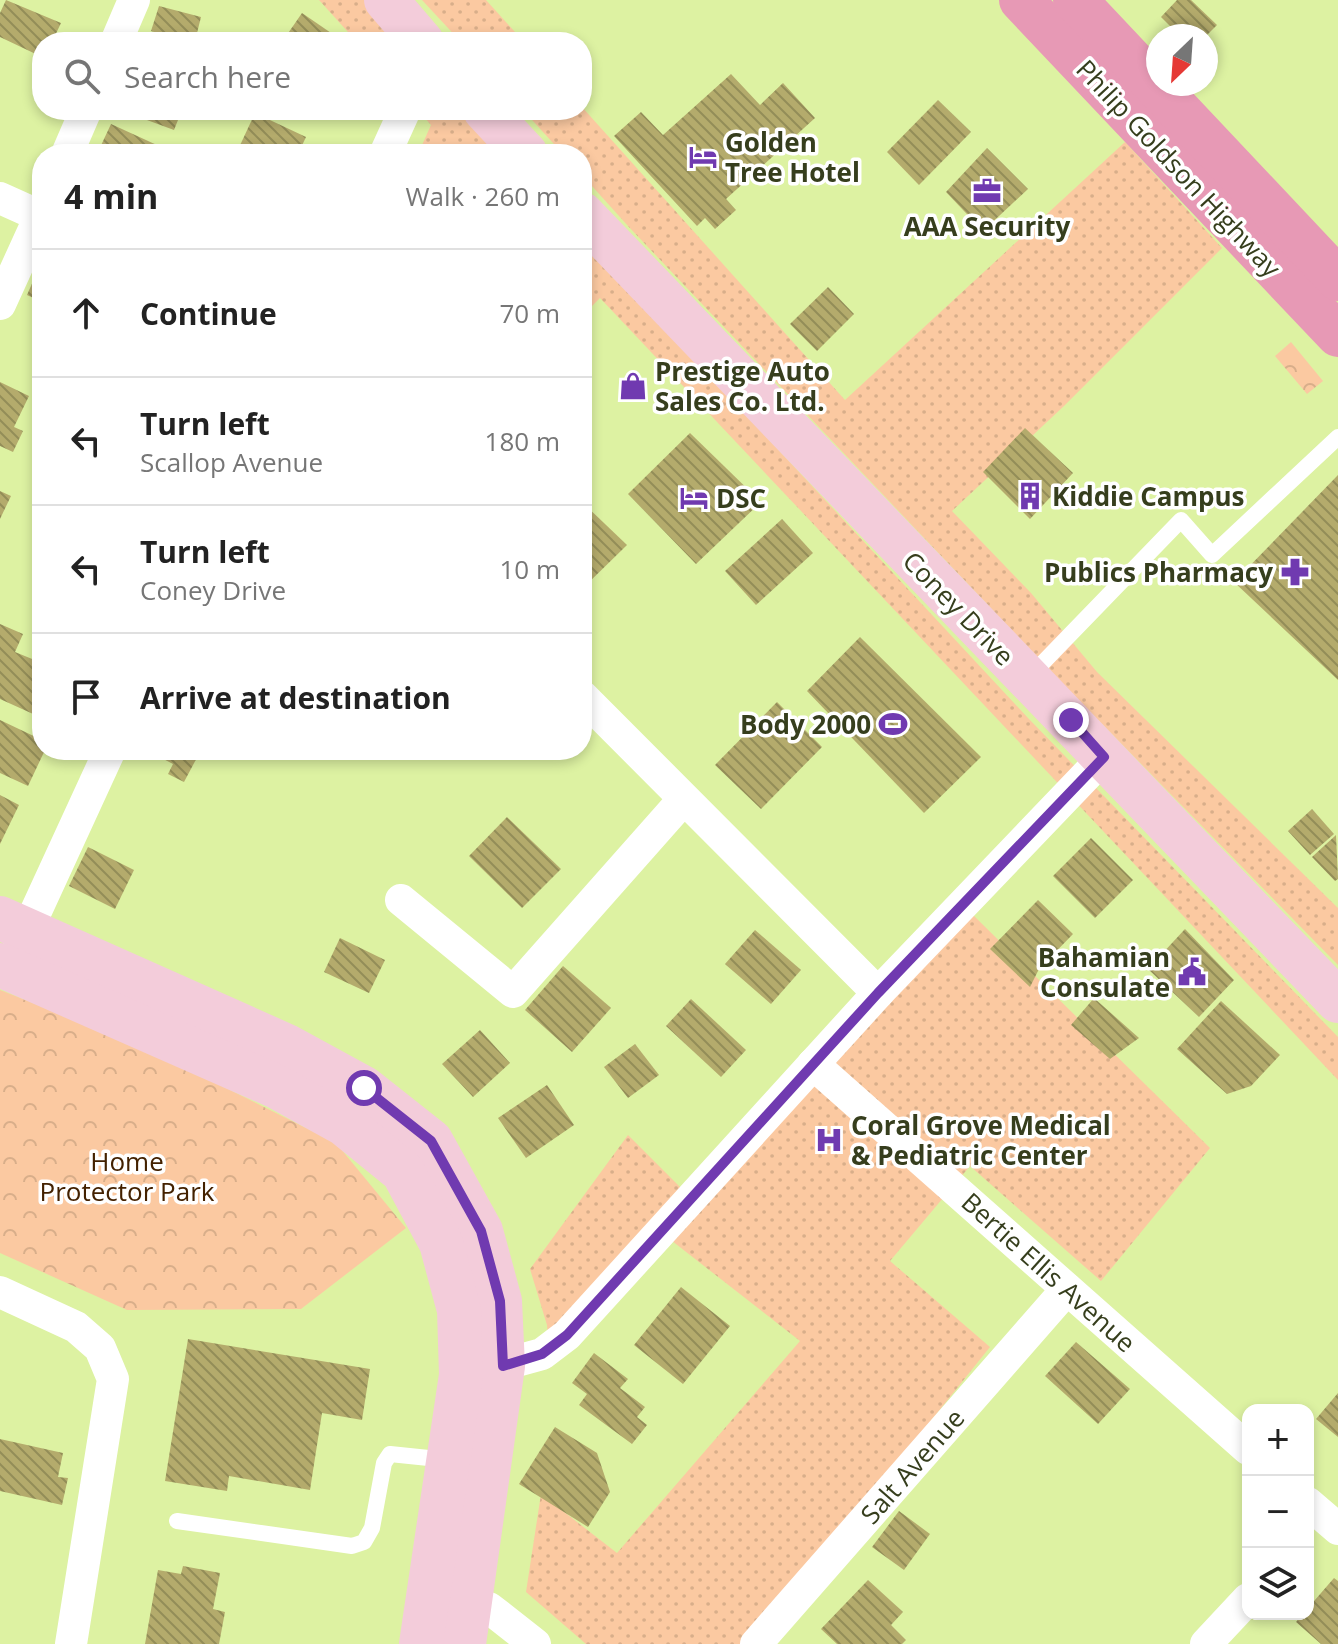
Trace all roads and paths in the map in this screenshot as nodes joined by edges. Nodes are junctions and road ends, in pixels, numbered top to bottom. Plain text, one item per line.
1 (134, 0) edge
2 (386, 0) edge
3 (1021, 0) edge
4 (1075, 0) edge
5 (120, 32) edge
6 (413, 32) edge
7 (82, 120) edge
8 (400, 120) edge
9 (494, 120) edge
10 (71, 144) edge
11 (390, 144) edge
12 (517, 144) edge
13 (0, 198) edge
14 (32, 210) edge
15 (592, 224) edge
16 (32, 234) edge
17 (1338, 279) edge
18 (0, 304) edge
19 (1338, 335) edge
20 (1338, 437) edge
21 (1028, 678) junction
22 (592, 706) edge
23 (1104, 757) junction
24 (105, 760) edge
25 (682, 801) junction
26 (401, 900) dead end
27 (9, 946) edge
28 (878, 993) junction
29 (1338, 1001) edge
30 (813, 1064) junction
31 (1067, 1289) junction
32 (0, 1292) edge
33 (503, 1366) junction
34 (461, 1375) junction
35 (1242, 1444) edge
36 (450, 1461) junction
37 (177, 1521) dead end
38 (1242, 1605) edge
39 (455, 1614) edge
40 (71, 1644) edge
41 (421, 1644) edge
42 (535, 1644) edge
43 (756, 1644) edge
44 (1206, 1644) edge

1 - 5 street
2 - 6 street
3 - 19 main road, Philip Goldson Highway
4 - 17 main road, Philip Goldson Highway
7 - 10 street
8 - 11 street
9 - 12 street
13 - 14 street
15 - 21 street, Coney Drive
16 - 18 street
20 - 21 lane
21 - 23 street, Coney Drive
22 - 25 street
23 - 28 street
23 - 29 street, Coney Drive
24 - 27 street
25 - 26 street
25 - 28 street
27 - 33 street
27 - 34 street
28 - 30 street
30 - 31 street, Bertie Ellis Avenue
30 - 33 street
31 - 35 street, Bertie Ellis Avenue
31 - 43 street, Salt Avenue
32 - 40 street
33 - 34 street
33 - 39 street
34 - 36 street
36 - 37 lane
36 - 39 street
38 - 44 street
39 - 41 street
39 - 42 street

